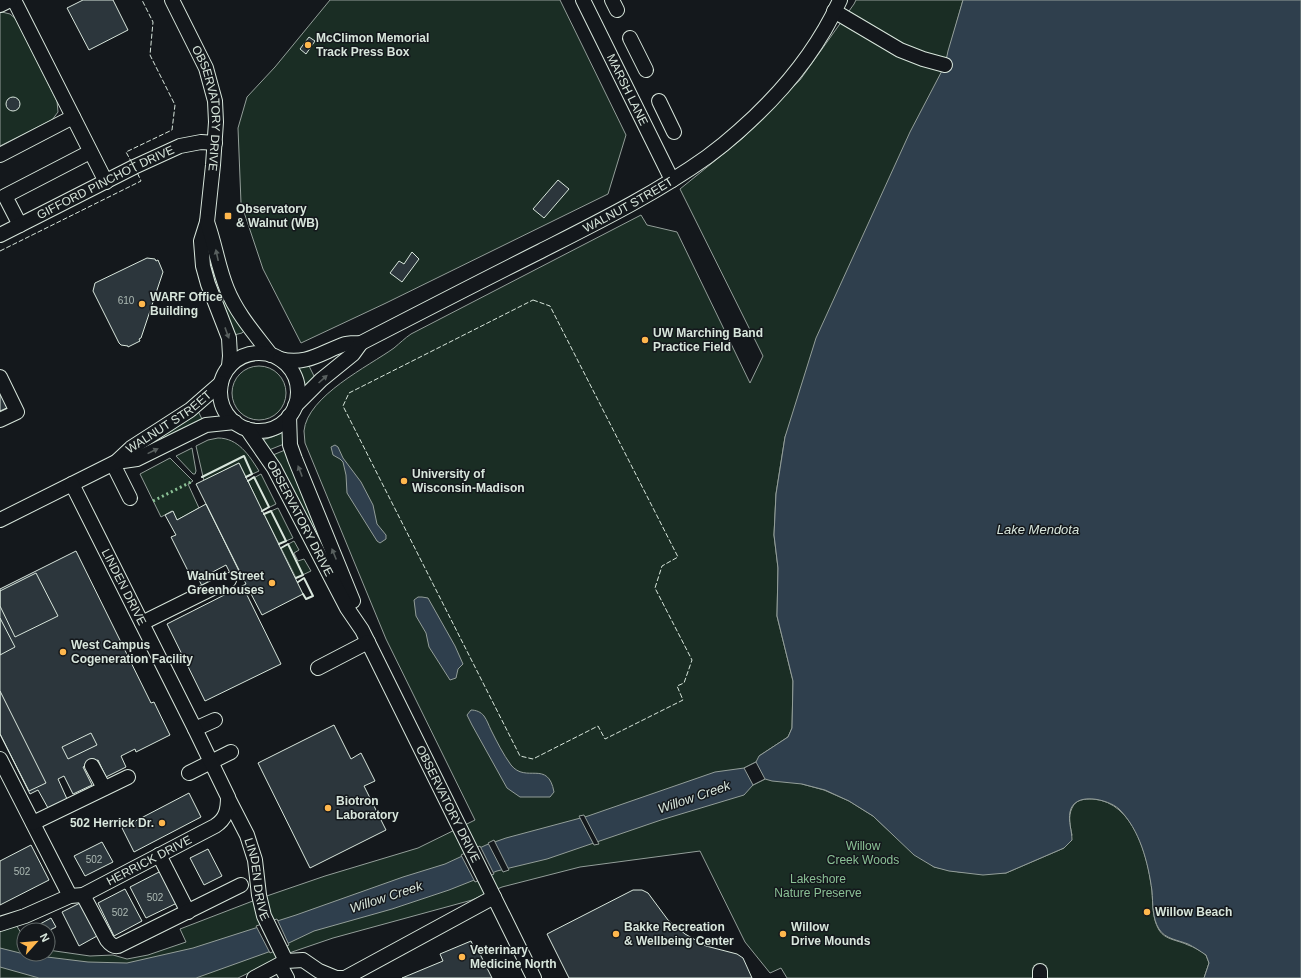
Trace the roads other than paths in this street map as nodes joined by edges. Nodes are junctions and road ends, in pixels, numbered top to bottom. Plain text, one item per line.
1 (10, 0) edge
2 (14, 0) edge
3 (172, 0) edge
4 (583, 0) edge
5 (0, 5) edge
6 (832, 11) edge
7 (630, 38) dead end
8 (945, 65) dead end
9 (646, 70) dead end
10 (797, 71) junction
11 (774, 82) dead end
12 (659, 101) dead end
13 (73, 117) junction
14 (674, 132) dead end
15 (215, 143) junction
16 (90, 152) junction
17 (0, 155) edge
18 (672, 180) junction
19 (106, 182) junction
20 (207, 222) junction
21 (20, 225) junction
22 (0, 235) edge
23 (361, 343) junction
24 (276, 357) junction
25 (230, 366) junction
26 (0, 377) edge
27 (221, 383) junction
28 (292, 411) junction
29 (0, 420) edge
30 (234, 422) junction
31 (247, 429) junction
32 (115, 463) junction
33 (72, 484) junction
34 (130, 498) dead end
35 (0, 520) edge
36 (229, 580) dead end
37 (142, 623) junction
38 (365, 636) junction
39 (318, 668) dead end
40 (215, 720) dead end
41 (195, 729) junction
42 (231, 752) dead end
43 (0, 759) edge
44 (211, 762) junction
45 (92, 766) dead end
46 (189, 773) dead end
47 (128, 777) dead end
48 (104, 788) junction
49 (227, 806) junction
50 (33, 823) junction
51 (159, 855) junction
52 (241, 885) dead end
53 (76, 895) junction
54 (494, 897) junction
55 (188, 912) junction
56 (0, 924) edge
57 (282, 959) junction
58 (254, 978) edge
59 (287, 978) edge
60 (534, 978) edge

1 - 5 street
2 - 13 street
3 - 15 street, OBSERVATORY DRIVE
4 - 18 street, MARSH LANE
6 - 8 street
6 - 10 street, WALNUT STREET
7 - 9 street
10 - 11 street
10 - 18 street, WALNUT STREET
12 - 14 street
13 - 16 street
13 - 17 street
15 - 19 street, GIFFORD PINCHOT DRIVE
15 - 20 street, OBSERVATORY DRIVE
16 - 19 street
16 - 21 street
18 - 23 street, WALNUT STREET
19 - 21 street, GIFFORD PINCHOT DRIVE
24 -> 20 street, OBSERVATORY DRIVE
20 -> 25 street, OBSERVATORY DRIVE
21 - 22 street, GIFFORD PINCHOT DRIVE
23 - 24 street, WALNUT STREET
28 -> 23 street, WALNUT STREET
24 - 25 street
24 - 28 street
25 - 27 street
26 - 29 street
27 - 30 street
27 - 32 street, WALNUT STREET
28 - 31 street
38 -> 28 street, OBSERVATORY DRIVE
30 - 31 street
32 -> 30 street, WALNUT STREET
31 - 38 street, OBSERVATORY DRIVE
32 - 33 street, WALNUT STREET
32 - 34 street
33 - 35 street, WALNUT STREET
33 - 37 street, LINDEN DRIVE
36 - 37 street
37 - 41 street, LINDEN DRIVE
38 - 39 street
38 - 54 street, OBSERVATORY DRIVE
40 - 41 street
41 - 44 street, LINDEN DRIVE
42 - 44 street
43 - 50 street
44 - 46 street
44 - 49 street, LINDEN DRIVE
45 - 48 street
47 - 48 street
48 - 50 street
49 - 51 street, HERRICK DRIVE
49 - 57 street, LINDEN DRIVE
50 - 53 street
51 - 53 street, HERRICK DRIVE
51 - 55 street
52 - 55 street
53 - 55 street
53 - 56 street, HERRICK DRIVE
54 - 57 street
54 - 60 street, OBSERVATORY DRIVE
57 - 58 street
57 - 59 street, LINDEN DRIVE

